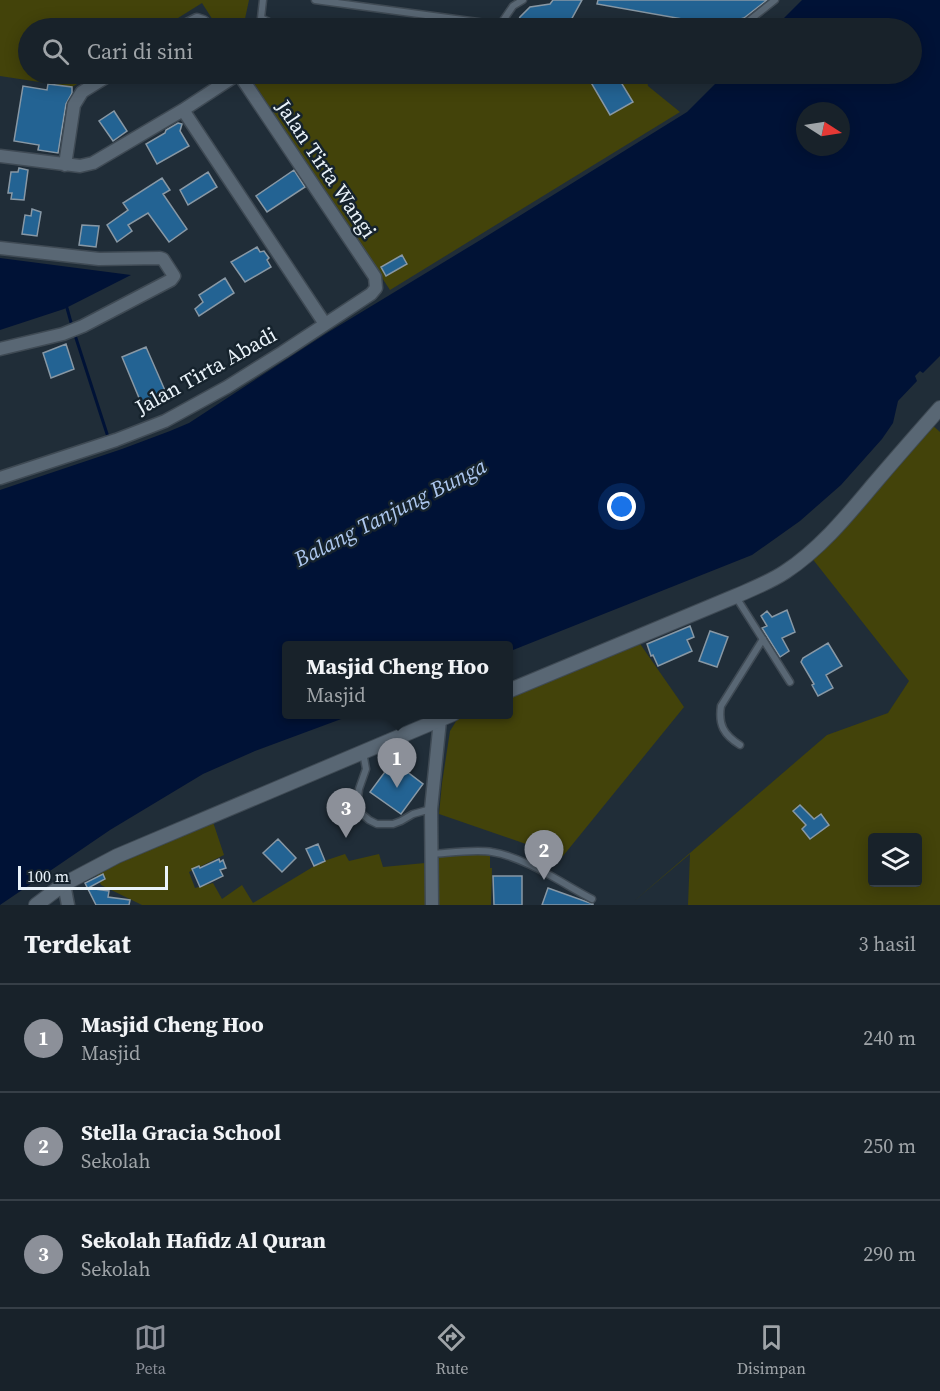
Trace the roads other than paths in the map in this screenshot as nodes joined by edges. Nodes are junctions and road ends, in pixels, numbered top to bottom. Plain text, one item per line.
1 (263, 0) edge
2 (315, 0) edge
3 (523, 0) edge
4 (775, 0) edge
5 (261, 18) edge
6 (448, 18) edge
7 (505, 18) edge
8 (752, 18) edge
9 (95, 84) edge
10 (223, 84) edge
11 (246, 84) edge
12 (183, 110) junction
13 (0, 156) edge
14 (65, 165) junction
15 (0, 248) edge
16 (376, 288) joint
17 (325, 324) junction
18 (0, 349) edge
19 (940, 408) edge
20 (0, 478) edge
21 (736, 596) junction
22 (763, 639) junction
23 (790, 682) dead end
24 (513, 689) edge
25 (441, 719) edge
26 (446, 719) edge
27 (740, 745) dead end
28 (363, 752) junction
29 (431, 808) junction
30 (432, 854) junction
31 (64, 884) junction
32 (592, 899) dead end
33 (36, 905) edge
34 (68, 905) edge
35 (432, 905) edge

1 - 5 lane
2 - 6 lane
3 - 7 lane
4 - 8 lane
9 - 14 street
10 - 12 street
11 - 16 street, Jalan Tirta Wangi
12 - 14 street
12 - 17 street
13 - 14 street
15 - 18 street
16 - 17 street, Jalan Tirta Abadi
17 - 20 street, Jalan Tirta Abadi
19 - 21 street
21 - 22 lane
21 - 24 street
22 - 23 lane
22 - 27 lane
25 - 28 street
26 - 29 street
28 - 29 lane
28 - 31 street
29 - 30 street
30 - 32 lane
30 - 35 street
31 - 33 street
31 - 34 street

